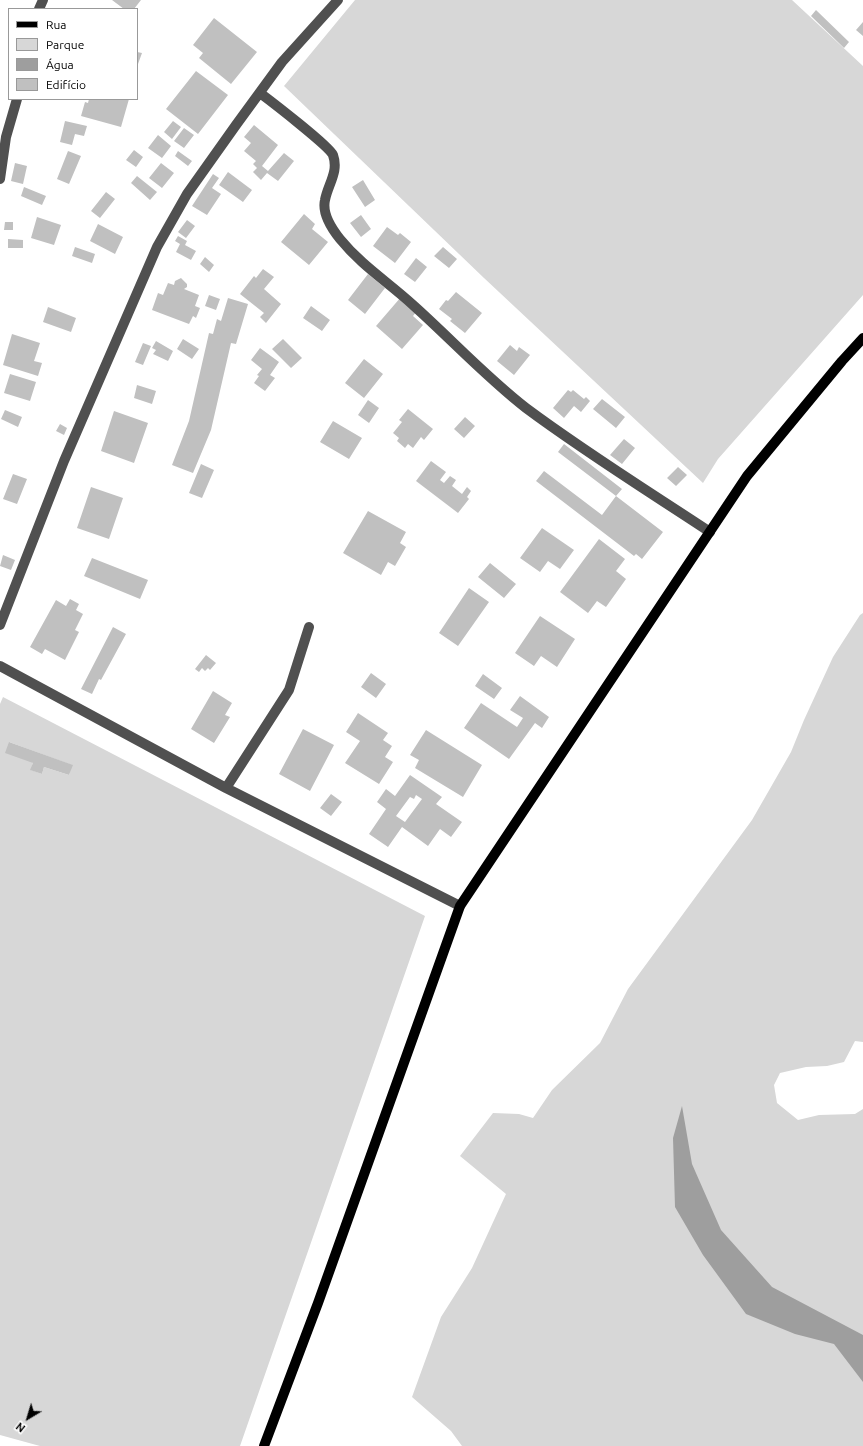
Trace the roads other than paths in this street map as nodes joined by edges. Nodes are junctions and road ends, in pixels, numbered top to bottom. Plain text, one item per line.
1 (338, 0) edge
2 (260, 93) junction
3 (17, 100) edge
4 (3, 137) edge
5 (0, 179) edge
6 (863, 338) edge
7 (710, 532) junction
8 (0, 625) edge
9 (309, 628) dead end
10 (0, 666) edge
11 (226, 788) junction
12 (460, 906) junction
13 (264, 1446) edge

1 - 2 street
2 - 7 street
2 - 8 street
3 - 4 street
4 - 5 street
6 - 7 main road
7 - 12 main road
9 - 11 street
10 - 11 street
11 - 12 street
12 - 13 main road

